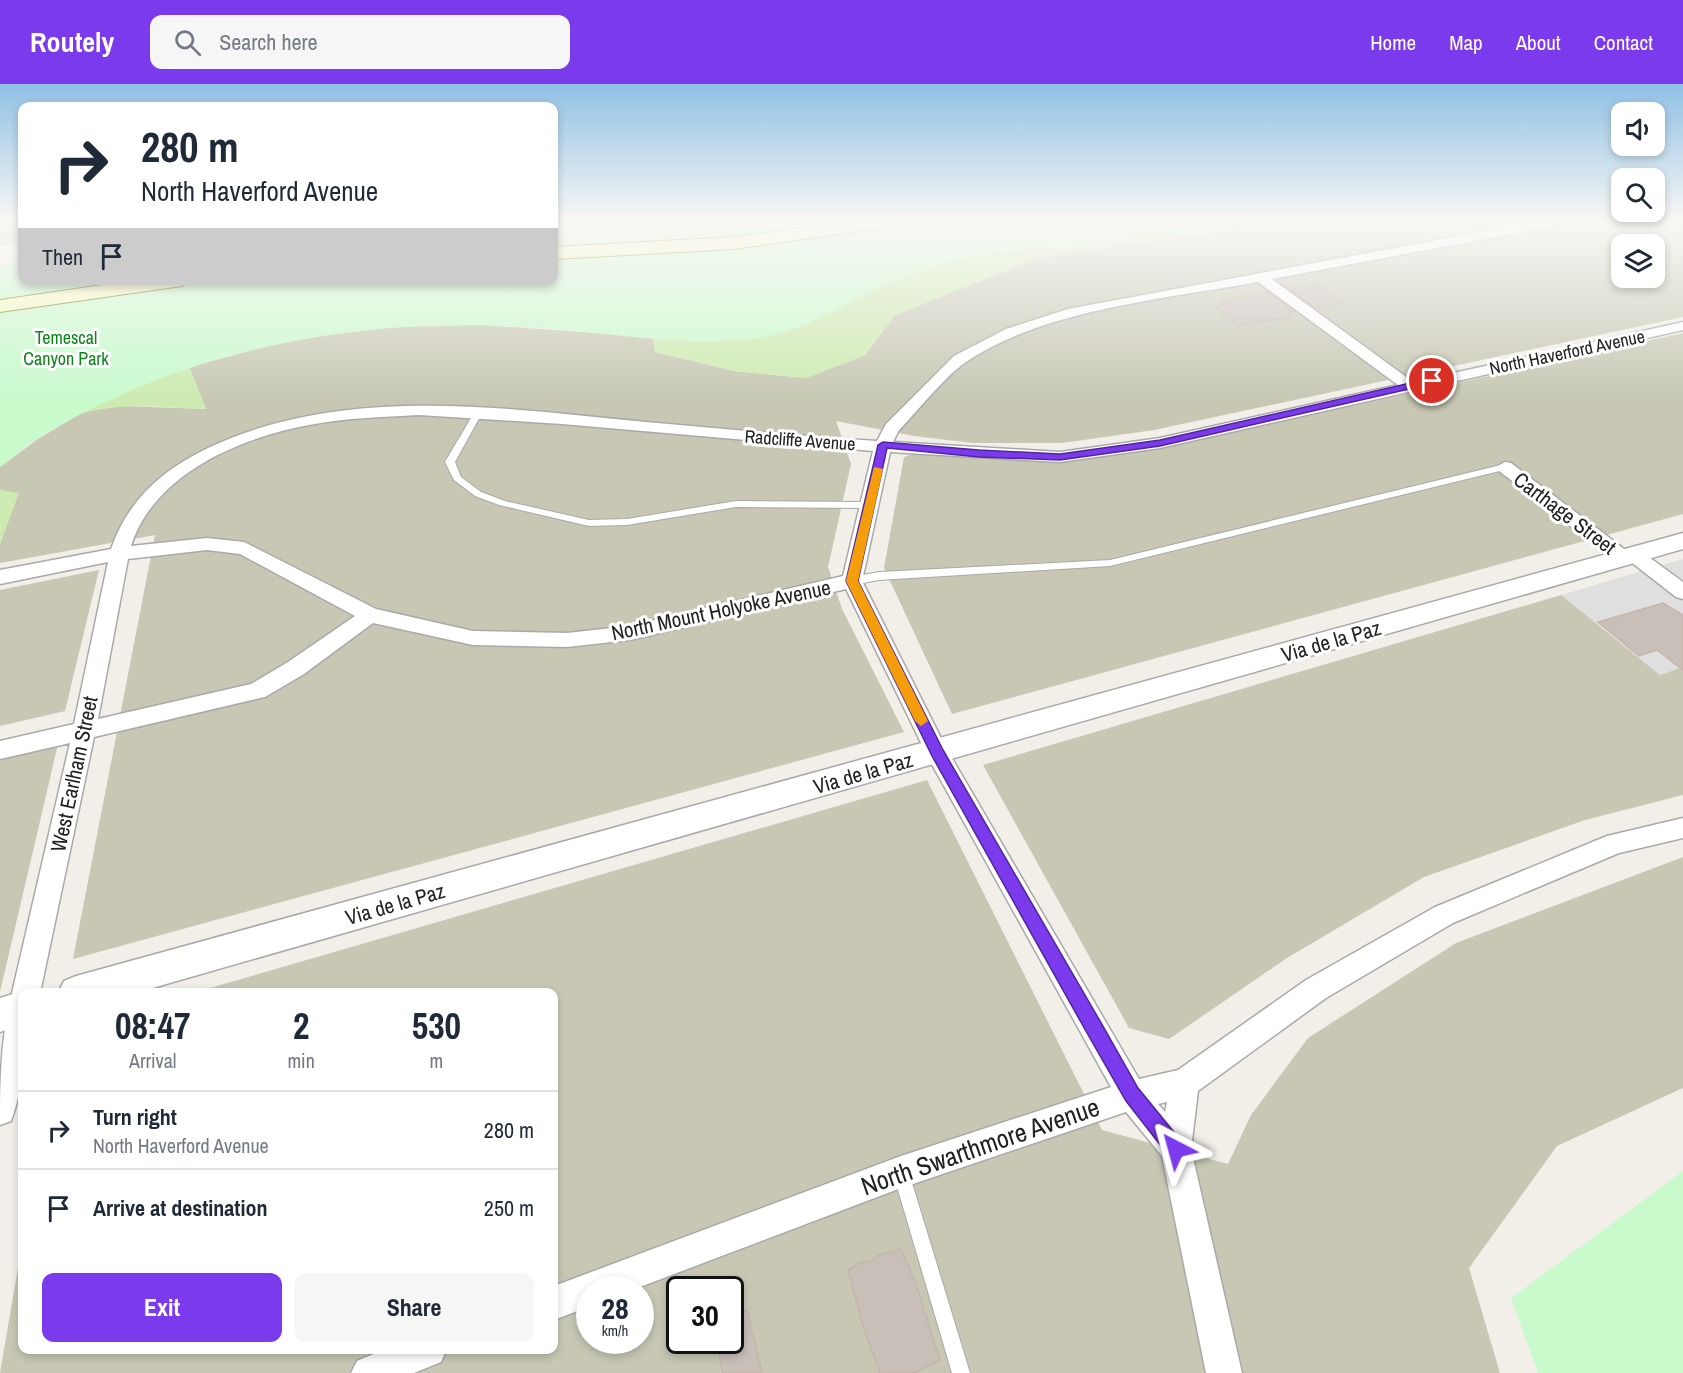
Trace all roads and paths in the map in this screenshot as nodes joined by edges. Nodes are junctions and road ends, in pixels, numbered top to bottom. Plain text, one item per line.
1 (1227, 282) edge
2 (1267, 282) edge
3 (147, 285) edge
4 (0, 306) edge
5 (1683, 326) edge
6 (1409, 386) junction
7 (478, 412) junction
8 (883, 445) junction
9 (1505, 467) joint
10 (870, 505) junction
11 (1683, 541) edge
12 (119, 554) junction
13 (1630, 557) junction
14 (0, 577) edge
15 (852, 581) junction
16 (1683, 592) edge
17 (370, 615) junction
18 (84, 731) junction
19 (0, 750) edge
20 (937, 753) junction
21 (1683, 828) edge
22 (27, 988) edge
23 (94, 988) edge
24 (18, 1010) edge
25 (0, 1015) edge
26 (18, 1027) edge
27 (1184, 1083) junction
28 (1132, 1095) junction
29 (0, 1110) edge
30 (1176, 1149) junction
31 (901, 1172) junction
32 (558, 1301) edge
33 (419, 1354) edge
34 (369, 1373) edge
35 (961, 1373) edge
36 (1224, 1373) edge

1 - 8 street, Radcliffe Avenue
2 - 6 street
3 - 4 main road
5 - 6 street, North Haverford Avenue
6 - 8 street, North Haverford Avenue
7 - 8 street, Radcliffe Avenue
7 - 10 lane
7 - 12 street, Radcliffe Avenue
8 - 10 street
9 - 13 street, Carthage Street
9 - 15 lane
10 - 15 street
11 - 13 street, Via de la Paz
12 - 14 street, North Mount Holyoke Avenue
12 - 17 street, North Mount Holyoke Avenue
12 - 18 street, West Earlham Street
13 - 16 street, Carthage Street
13 - 20 street, Via de la Paz
15 - 17 street, North Mount Holyoke Avenue
15 - 20 street
17 - 18 street
18 - 19 street
18 - 22 street, West Earlham Street
20 - 23 street, Via de la Paz
20 - 28 street
21 - 27 street, North Swarthmore Avenue
24 - 25 street
26 - 29 street
27 - 28 street, North Swarthmore Avenue
27 - 30 street
28 - 30 street
28 - 31 street, North Swarthmore Avenue
30 - 36 street
31 - 32 street, North Swarthmore Avenue
31 - 35 lane
33 - 34 street

